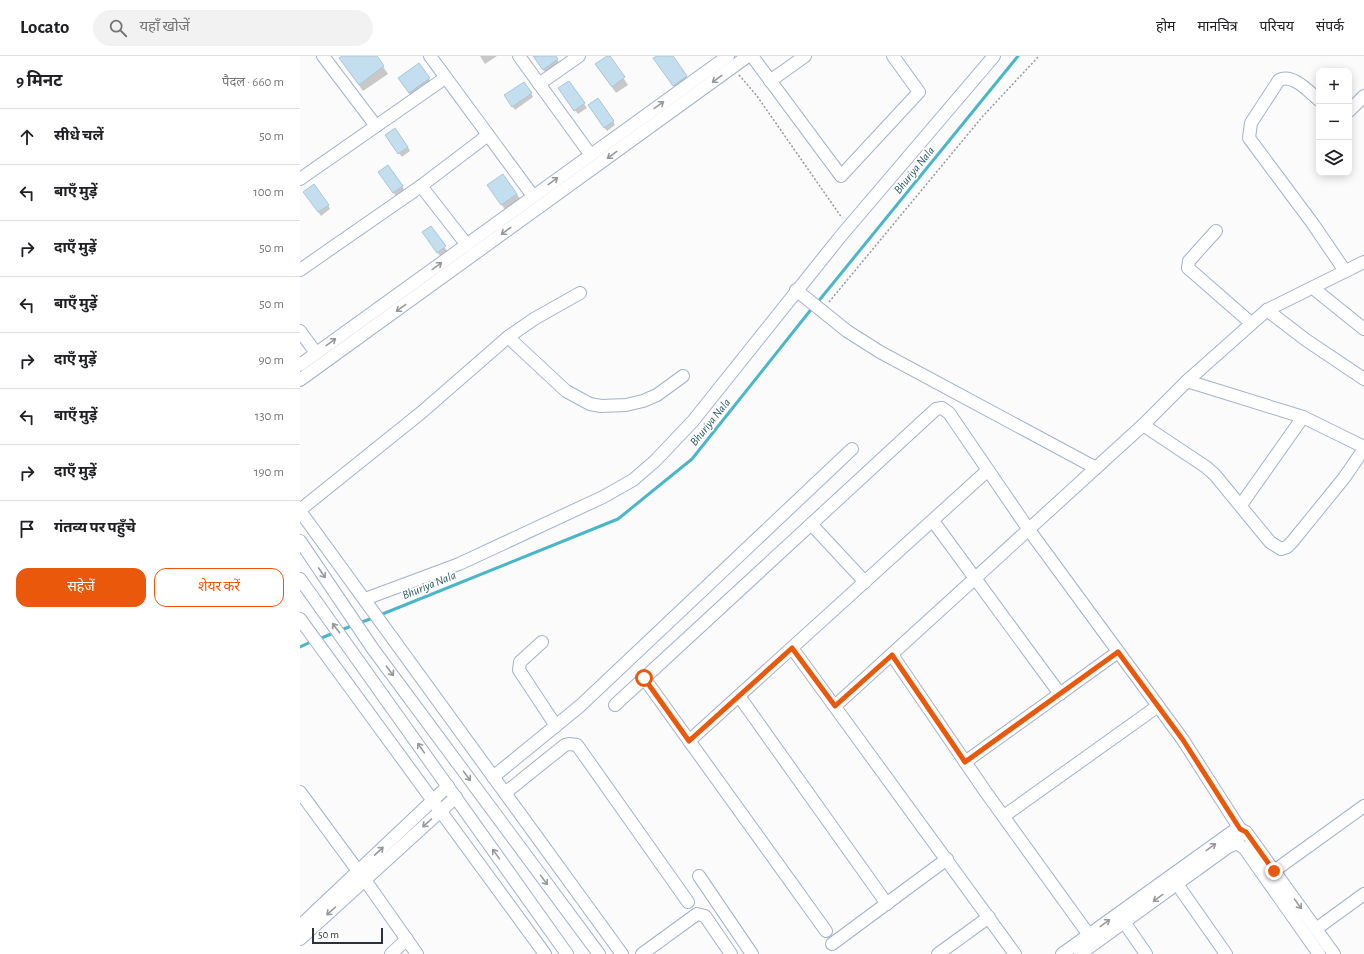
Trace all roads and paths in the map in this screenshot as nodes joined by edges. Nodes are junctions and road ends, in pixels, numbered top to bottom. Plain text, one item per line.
1 (323, 56) edge
2 (430, 56) edge
3 (519, 56) edge
4 (579, 56) edge
5 (728, 56) edge
6 (748, 56) edge
7 (752, 56) edge
8 (805, 56) edge
9 (893, 56) edge
10 (994, 56) edge
11 (1039, 56) edge
12 (733, 68) junction
13 (445, 78) junction
14 (770, 81) junction
15 (539, 84) junction
16 (1364, 96) edge
17 (1316, 98) edge
18 (1352, 108) edge
19 (376, 126) junction
20 (488, 135) junction
21 (590, 154) junction
22 (300, 179) edge
23 (421, 186) junction
24 (533, 196) junction
25 (848, 227) junction
26 (1216, 231) dead end
27 (467, 245) junction
28 (1364, 262) edge
29 (300, 270) edge
30 (1345, 271) junction
31 (1313, 288) junction
32 (580, 293) dead end
33 (800, 293) junction
34 (819, 309) junction
35 (1267, 310) junction
36 (1251, 323) junction
37 (1364, 329) edge
38 (300, 331) edge
39 (508, 337) junction
40 (316, 353) junction
41 (300, 365) edge
42 (683, 376) dead end
43 (1364, 379) edge
44 (300, 380) edge
45 (1187, 381) junction
46 (1303, 417) junction
47 (1143, 425) junction
48 (1364, 448) edge
49 (852, 449) dead end
50 (1096, 468) junction
51 (988, 470) junction
52 (1241, 506) junction
53 (300, 510) edge
54 (933, 521) junction
55 (811, 524) junction
56 (1029, 530) junction
57 (300, 541) edge
58 (300, 579) edge
59 (976, 579) junction
60 (865, 582) junction
61 (367, 602) junction
62 (303, 625) edge
63 (542, 642) dead end
64 (792, 648) junction
65 (1118, 652) junction
66 (892, 655) junction
67 (644, 678) junction
68 (1060, 694) junction
69 (739, 696) junction
70 (614, 705) dead end
71 (835, 706) junction
72 (1158, 706) junction
73 (556, 726) junction
74 (689, 741) junction
75 (965, 762) junction
76 (494, 777) junction
77 (448, 786) junction
78 (300, 792) edge
79 (505, 793) junction
80 (456, 797) junction
81 (433, 800) junction
82 (1364, 806) edge
83 (441, 811) junction
84 (1004, 816) junction
85 (1240, 829) junction
86 (1237, 843) junction
87 (948, 859) junction
88 (1274, 871) junction
89 (361, 876) junction
90 (699, 876) dead end
91 (1177, 884) junction
92 (1364, 894) edge
93 (688, 902) dead end
94 (887, 904) junction
95 (990, 917) junction
96 (302, 921) edge
97 (1124, 922) junction
98 (1316, 929) junction
99 (826, 931) dead end
100 (1089, 935) junction
101 (300, 939) edge
102 (407, 939) junction
103 (832, 944) dead end
104 (657, 949) edge
105 (391, 954) edge
106 (417, 954) edge
107 (545, 954) edge
108 (567, 954) edge
109 (599, 954) edge
110 (622, 954) edge
111 (642, 954) edge
112 (731, 954) edge
113 (752, 954) edge
114 (938, 954) edge
115 (1015, 954) edge
116 (1062, 954) edge
117 (1080, 954) edge
118 (1146, 954) edge
119 (1226, 954) edge
120 (1319, 954) edge
121 (1334, 954) edge

1 - 19 street
2 - 13 street
3 - 15 street
4 - 15 street
21 -> 5 street
6 - 12 street
7 - 14 street
8 - 14 street
9 - 14 street
10 - 25 street
11 - 34 path
12 - 25 path
12 -> 44 street
13 - 19 street
13 - 20 street
15 - 21 street
16 - 18 street
17 - 30 street
19 - 22 street
20 - 23 street
20 - 24 street
24 -> 21 street
23 - 27 street
23 - 29 street
24 - 27 street
25 - 33 street
26 - 36 street
40 -> 27 street
28 - 30 street
30 - 31 street
31 - 35 street
31 - 37 street
32 - 39 street
33 - 34 street
33 - 61 street
34 - 50 street
35 - 36 street
35 - 43 street
36 - 45 street
38 - 40 street
39 - 42 street
39 - 53 street
40 - 41 street
45 - 46 street
45 - 47 street
46 - 48 street
46 - 52 street
47 - 50 street
47 - 52 street
48 - 52 street
49 - 73 street
50 - 56 street
51 - 54 street
51 - 55 street
51 - 56 street
53 - 61 street
54 - 59 street
54 - 60 street
55 - 60 street
55 - 67 street
56 - 59 street
56 - 65 street
57 -> 109 street
77 -> 58 street
59 - 66 street
59 - 68 street
60 - 64 street
61 - 76 street
62 - 81 street
63 - 73 street
64 - 69 street
64 - 71 street
65 - 68 street
65 - 72 street
66 - 71 street
66 - 75 street
67 - 70 street
67 - 74 street
68 - 75 street
69 - 74 street
69 - 94 street
71 - 87 street
72 - 84 street
72 - 85 street
73 - 76 street
74 - 99 street
75 - 84 street
76 - 79 street
77 - 80 street
77 - 81 street
78 - 89 street
79 - 93 street
79 - 110 street
80 - 83 street
108 -> 80 street
81 - 83 street
89 -> 81 street
82 - 88 street
83 -> 89 street
83 - 107 street
84 - 100 street
85 - 86 street
85 - 88 street
100 -> 85 street
86 - 91 street
86 - 120 street
87 - 94 street
87 - 95 street
88 -> 98 street
89 - 96 street
89 -> 101 street
89 - 102 street
90 - 113 street
91 -> 97 street
91 - 119 street
92 - 98 street
94 - 103 street
95 - 114 street
95 - 115 street
97 - 117 street
97 - 118 street
98 - 121 street
100 - 116 street
102 - 105 street
102 - 106 street
104 - 111 street
104 - 112 street

